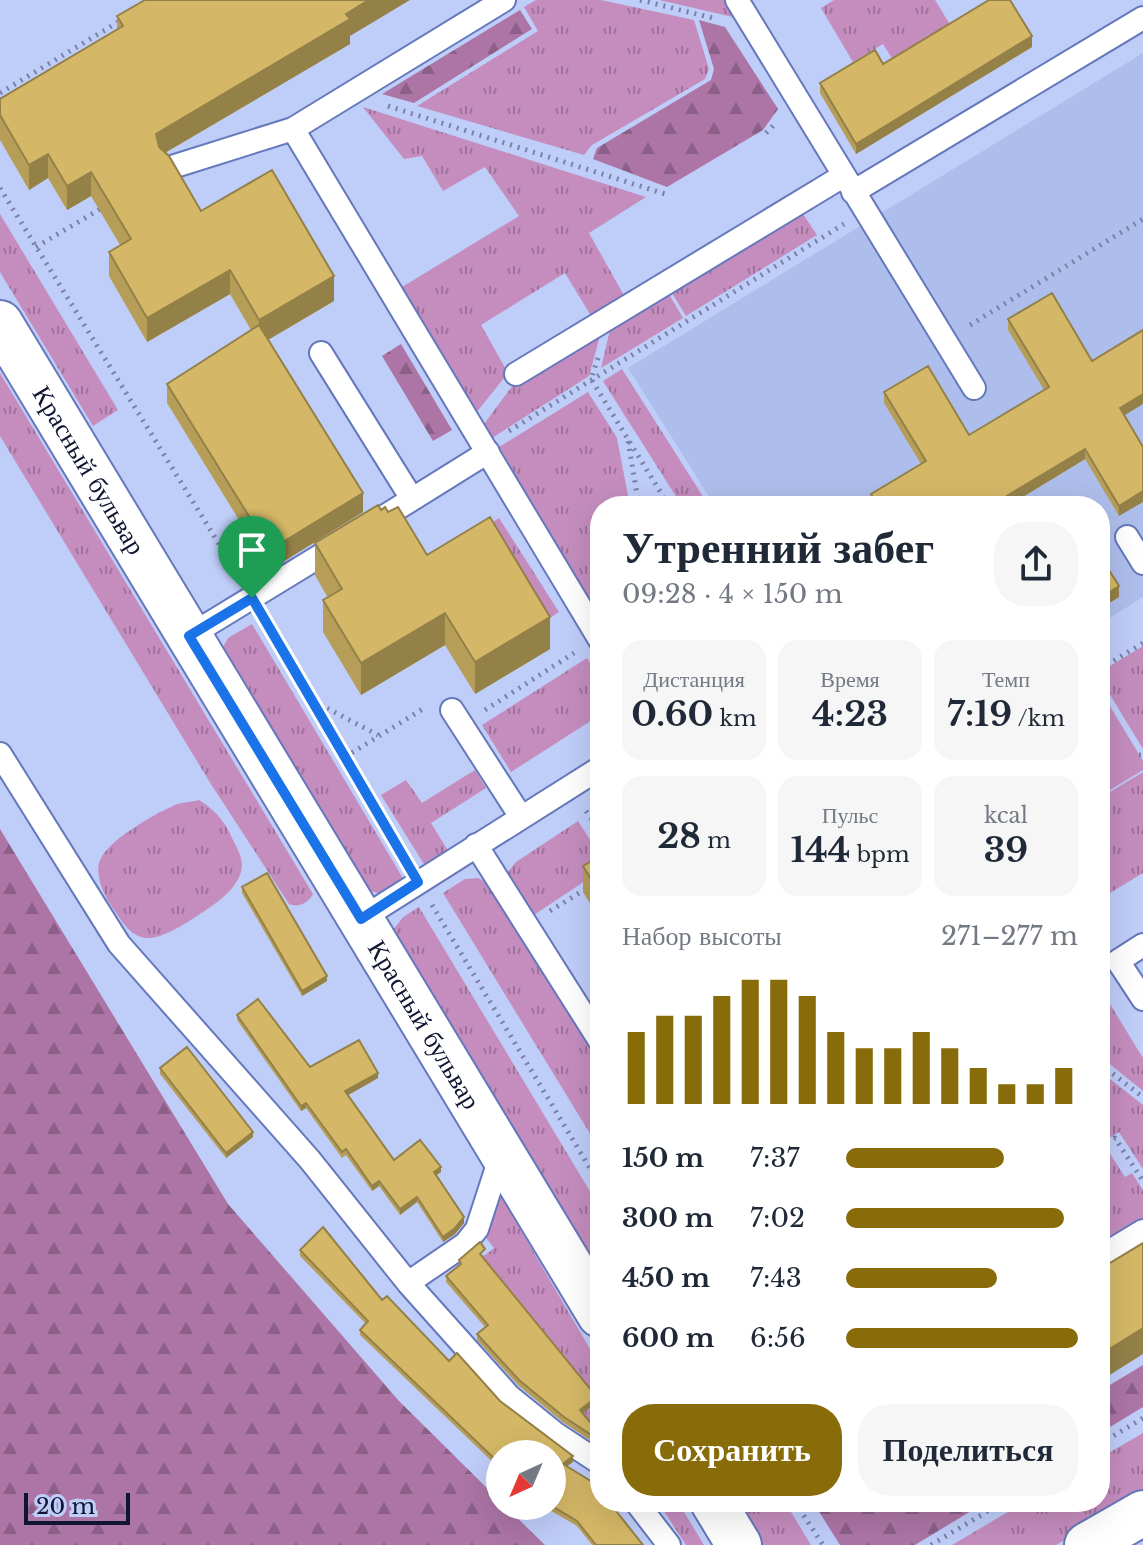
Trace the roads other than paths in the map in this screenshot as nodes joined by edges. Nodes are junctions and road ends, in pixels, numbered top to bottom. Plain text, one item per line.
1 (504, 0) edge
2 (737, 0) edge
3 (1143, 18) edge
4 (293, 129) junction
5 (172, 167) edge
6 (854, 193) junction
7 (0, 323) edge
8 (321, 353) dead end
9 (516, 374) dead end
10 (974, 388) dead end
11 (486, 450) junction
12 (412, 499) junction
13 (1127, 537) dead end
14 (1143, 563) edge
15 (590, 624) edge
16 (189, 636) junction
17 (457, 718) road end
18 (0, 754) edge
19 (590, 774) edge
20 (521, 817) junction
21 (476, 845) junction
22 (361, 919) junction
23 (1143, 945) edge
24 (1143, 999) edge
25 (590, 1025) edge
26 (502, 1153) junction
27 (1143, 1231) edge
28 (1110, 1251) edge
29 (408, 1283) junction
30 (590, 1298) edge
31 (590, 1456) edge
32 (644, 1512) edge
33 (719, 1512) edge
34 (1143, 1513) edge
35 (669, 1545) edge
36 (739, 1545) edge
37 (1087, 1545) edge

1 - 4 lane
2 - 6 lane
3 - 6 lane
4 - 5 lane
4 - 11 lane
6 - 9 lane
6 - 10 lane
7 - 16 street, Красный бульвар
8 - 12 lane
11 - 12 lane
11 - 15 lane
12 - 16 lane
13 - 14 lane
16 - 22 street, Красный бульвар
17 - 20 lane
18 - 29 lane
19 - 20 lane
20 - 21 lane
21 - 22 lane
21 - 25 lane
22 - 26 street, Красный бульвар
23 - 24 lane
26 - 29 lane
26 - 30 street, Красный бульвар
27 - 28 lane
29 - 31 lane
32 - 35 lane
33 - 36 street
34 - 37 street

